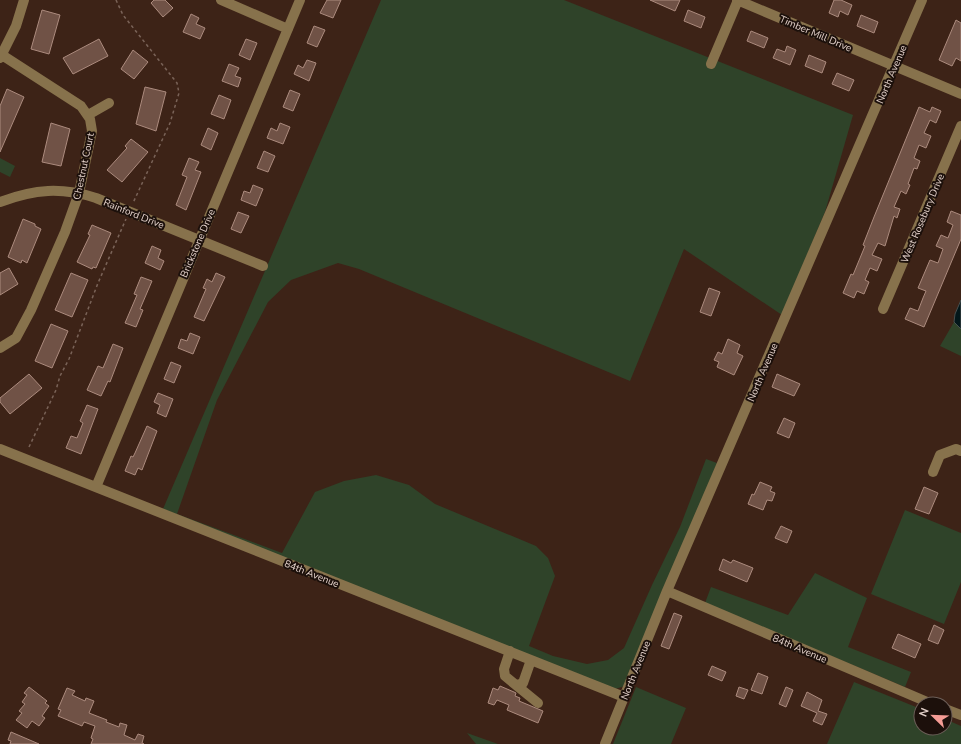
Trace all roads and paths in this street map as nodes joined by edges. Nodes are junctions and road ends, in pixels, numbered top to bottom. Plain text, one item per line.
1 (24, 0) edge
2 (116, 0) edge
3 (221, 0) edge
4 (300, 0) edge
5 (738, 0) edge
6 (922, 0) edge
7 (288, 29) junction
8 (1, 56) edge
9 (711, 64) dead end
10 (895, 66) junction
11 (961, 94) edge
12 (109, 103) dead end
13 (88, 115) junction
14 (961, 126) edge
15 (79, 193) junction
16 (0, 202) edge
17 (129, 212) junction
18 (198, 240) junction
19 (263, 266) dead end
20 (883, 309) dead end
21 (0, 348) edge
22 (29, 447) dead end
23 (0, 449) edge
24 (961, 451) edge
25 (933, 472) dead end
26 (96, 487) junction
27 (667, 591) junction
28 (510, 651) junction
29 (531, 660) junction
30 (517, 685) junction
31 (913, 696) edge
32 (624, 697) junction
33 (538, 703) dead end
34 (605, 744) edge

1 - 8 street
2 - 17 path
3 - 7 street
4 - 7 street, Brickstone Drive
5 - 9 street
5 - 10 street, Timber Mill Drive
6 - 10 street, North Avenue
7 - 18 street, Brickstone Drive
8 - 13 street
10 - 11 street, Timber Mill Drive
10 - 27 street, North Avenue
12 - 13 street
13 - 15 street, Chestnut Court
14 - 20 street, West Rosebury Drive
15 - 16 street, Rainford Drive
15 - 17 street, Rainford Drive
15 - 21 street, Chestnut Court
17 - 18 street, Rainford Drive
17 - 22 path
18 - 19 street, Rainford Drive
18 - 26 street, Brickstone Drive
23 - 26 street, 84th Avenue
24 - 25 street
26 - 28 street, 84th Avenue
27 - 31 street, 84th Avenue
27 - 32 street, North Avenue
28 - 29 street, 84th Avenue
28 - 30 street
29 - 30 street
29 - 32 street, 84th Avenue
30 - 33 street
32 - 34 street, North Avenue

